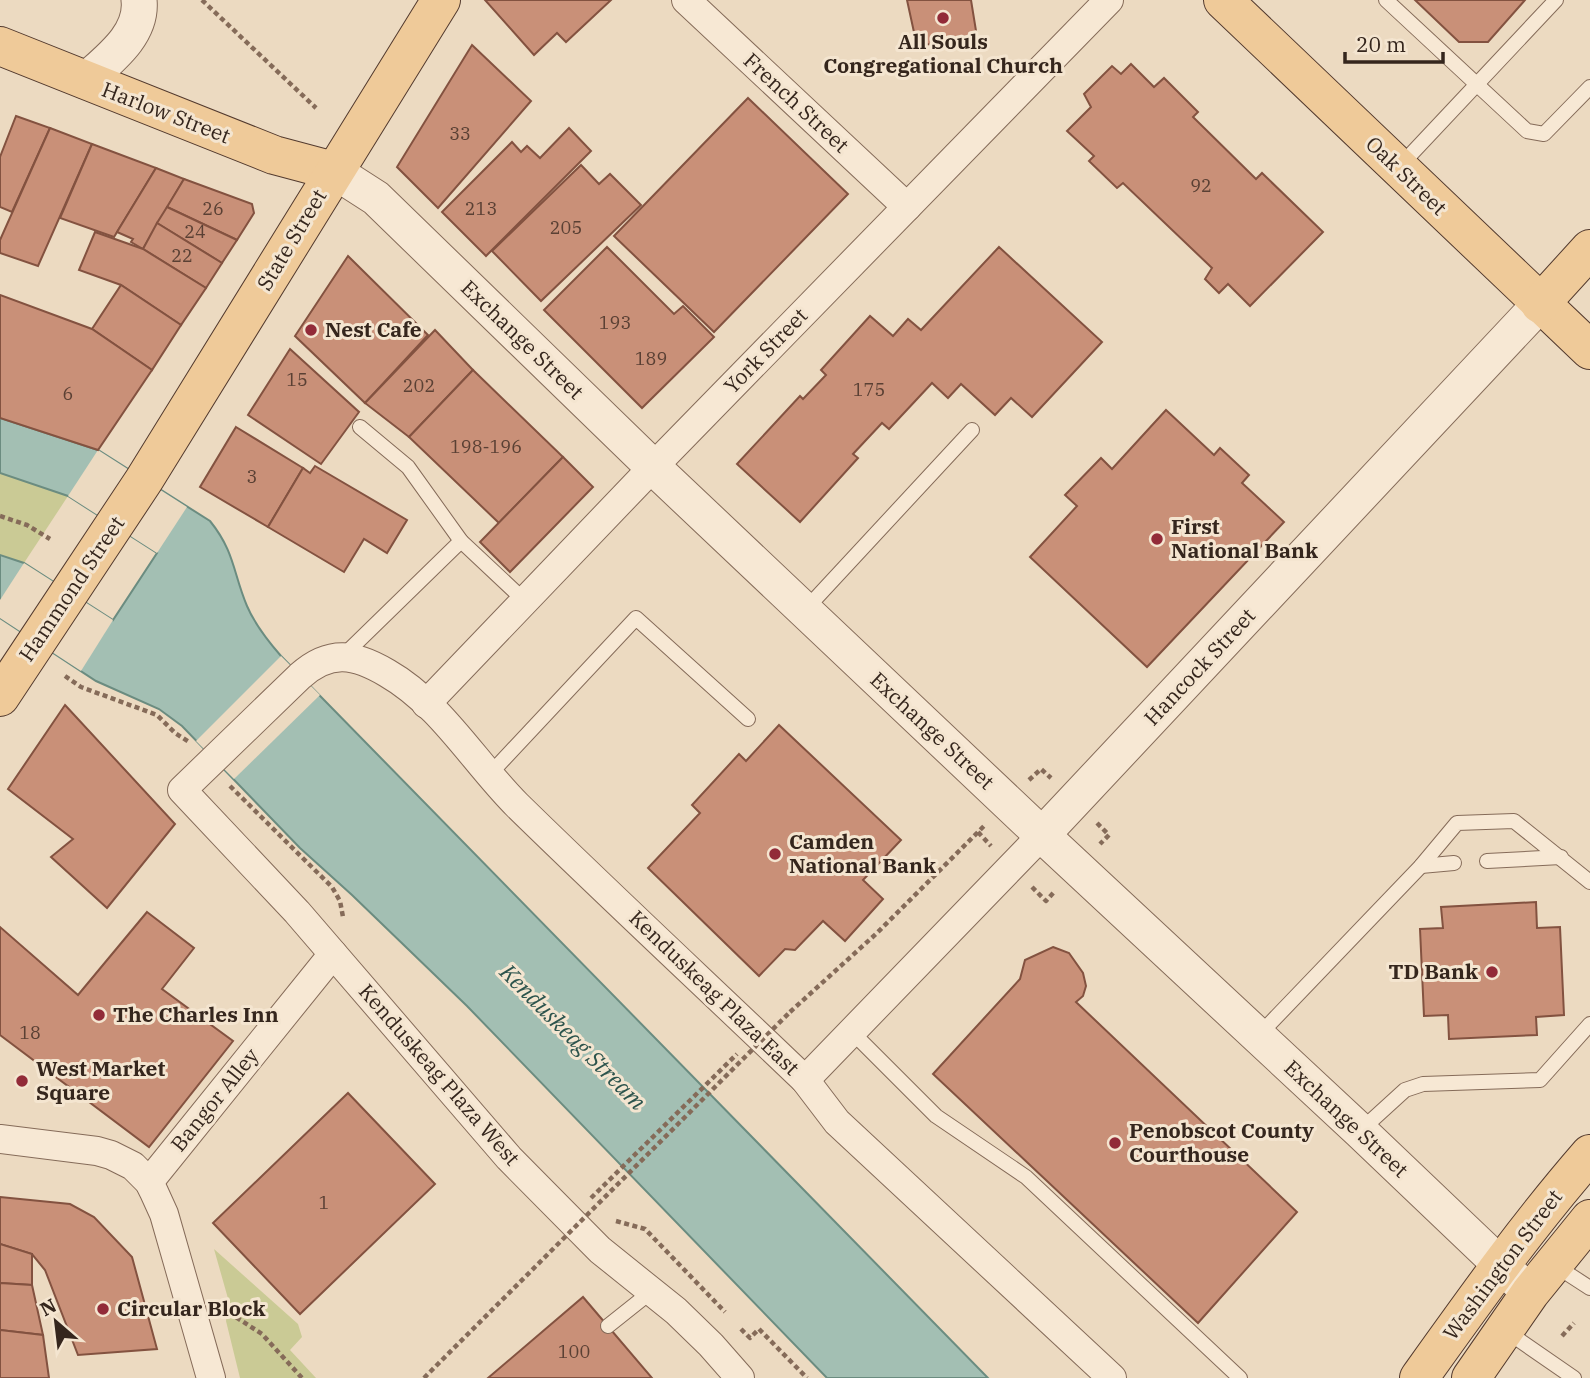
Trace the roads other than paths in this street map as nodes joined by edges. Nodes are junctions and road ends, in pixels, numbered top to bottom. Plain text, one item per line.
1 (139, 0) edge
2 (441, 0) edge
3 (686, 0) edge
4 (1109, 0) edge
5 (1223, 0) edge
6 (1386, 0) edge
7 (1556, 0) edge
8 (0, 46) edge
9 (85, 81) junction
10 (1476, 85) junction
11 (1590, 87) edge
12 (1398, 169) junction
13 (334, 171) junction
14 (907, 207) junction
15 (1590, 249) edge
16 (1539, 304) junction
17 (1590, 351) edge
18 (360, 427) dead end
19 (972, 430) dead end
20 (653, 467) junction
21 (144, 480) joint
22 (461, 541) junction
23 (524, 601) junction
24 (805, 610) junction
25 (342, 656) junction
26 (0, 697) edge
27 (426, 704) junction
28 (748, 719) dead end
29 (489, 775) junction
30 (1042, 835) junction
31 (1561, 857) junction
32 (1487, 861) dead end
33 (1454, 863) dead end
34 (1421, 866) junction
35 (1590, 882) edge
36 (333, 954) junction
37 (1590, 1024) edge
38 (852, 1032) junction
39 (1257, 1037) junction
40 (805, 1080) junction
41 (1360, 1131) junction
42 (0, 1139) edge
43 (1590, 1153) edge
44 (149, 1182) junction
45 (1590, 1219) edge
46 (1500, 1264) junction
47 (1542, 1278) junction
48 (1590, 1288) edge
49 (652, 1291) junction
50 (608, 1326) dead end
51 (1505, 1331) junction
52 (211, 1378) edge
53 (740, 1378) edge
54 (1112, 1378) edge
55 (1240, 1378) edge
56 (1419, 1378) edge
57 (1471, 1378) edge
58 (1574, 1378) edge

1 - 9 street
2 - 13 main road, State Street
3 - 14 street, French Street
4 - 14 street, York Street
5 - 12 main road, Oak Street
6 - 10 lane
7 - 10 lane
8 - 9 main road, Harlow Street
9 - 13 main road, Harlow Street
10 - 11 lane
10 - 12 lane
12 - 16 main road, Oak Street
13 - 20 street, Exchange Street
13 - 21 main road, State Street
14 - 20 street, York Street
15 - 16 main road, Hancock Street
16 - 17 main road, Oak Street
16 - 30 street, Hancock Street
18 - 22 lane
19 - 24 lane
20 - 23 street, York Street
20 - 24 street, Exchange Street
21 - 26 main road, Hammond Street
22 - 23 lane
22 - 25 lane
23 - 27 street, York Street
24 - 30 street, Exchange Street
25 - 27 street, Kenduskeag Plaza East
25 - 36 street, Kenduskeag Plaza West
27 - 29 street, Kenduskeag Plaza East
28 - 29 lane
29 - 40 street, Kenduskeag Plaza East
30 - 38 street, Hancock Street
30 - 39 street, Exchange Street
31 - 32 lane
31 - 34 lane
31 - 35 lane
33 - 34 lane
34 - 39 lane
36 - 44 street, Bangor Alley
36 - 49 street, Kenduskeag Plaza West
37 - 41 lane
38 - 40 street, Hancock Street
38 - 55 lane
39 - 41 street, Exchange Street
40 - 54 street, Kenduskeag Plaza East
41 - 46 street, Exchange Street
42 - 44 street
43 - 46 main road, Washington Street
44 - 52 street
45 - 47 main road, Washington Street
46 - 47 street, Exchange Street
46 - 56 main road, Washington Street
47 - 48 lane
47 - 51 main road, Washington Street
49 - 50 lane
49 - 53 street, Kenduskeag Plaza West
51 - 57 main road, Washington Street
51 - 58 lane

